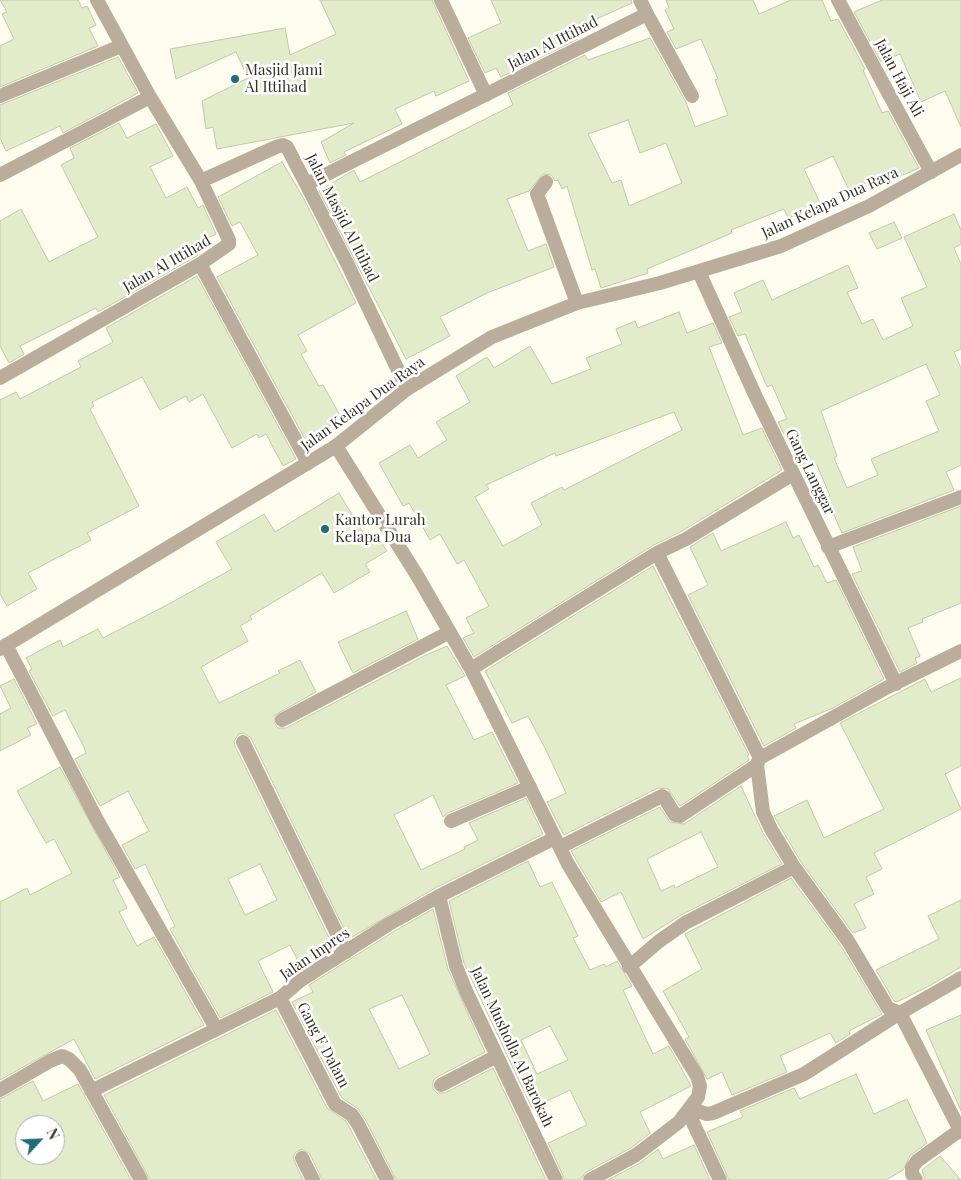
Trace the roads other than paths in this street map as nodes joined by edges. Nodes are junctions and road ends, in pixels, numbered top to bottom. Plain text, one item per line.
1 (98, 0) edge
2 (441, 0) edge
3 (640, 0) edge
4 (842, 1) edge
5 (647, 14) junction
6 (121, 46) junction
7 (486, 95) junction
8 (0, 96) edge
9 (692, 96) dead end
10 (150, 97) junction
11 (961, 155) edge
12 (931, 172) junction
13 (0, 175) edge
14 (201, 181) junction
15 (546, 182) dead end
16 (307, 184) junction
17 (200, 264) junction
18 (699, 272) junction
19 (577, 303) junction
20 (0, 378) edge
21 (407, 389) junction
22 (336, 446) junction
23 (308, 463) junction
24 (793, 474) junction
25 (961, 497) edge
26 (828, 547) junction
27 (657, 553) junction
28 (448, 633) junction
29 (3, 647) edge
30 (961, 651) edge
31 (470, 669) junction
32 (896, 684) junction
33 (282, 720) dead end
34 (243, 742) dead end
35 (758, 761) junction
36 (530, 787) junction
37 (451, 821) dead end
38 (557, 843) junction
39 (794, 867) junction
40 (439, 896) junction
41 (346, 952) junction
42 (629, 967) junction
43 (961, 978) edge
44 (280, 998) junction
45 (900, 1013) junction
46 (216, 1028) junction
47 (498, 1056) junction
48 (441, 1086) dead end
49 (0, 1090) edge
50 (91, 1091) junction
51 (686, 1114) junction
52 (960, 1131) edge
53 (302, 1158) dead end
54 (141, 1180) edge
55 (313, 1180) edge
56 (387, 1180) edge
57 (556, 1180) edge
58 (590, 1180) edge
59 (720, 1180) edge
60 (916, 1180) edge

1 - 6 street, Jalan Al Ittihad
2 - 7 street
3 - 5 street
4 - 12 street, Jalan Haji Ali
5 - 7 street, Jalan Al Ittihad
5 - 9 street
6 - 8 street
6 - 10 street, Jalan Al Ittihad
7 - 16 street, Jalan Al Ittihad
10 - 13 street
10 - 14 street, Jalan Al Ittihad
11 - 12 street, Jalan Kelapa Dua Raya
12 - 18 street, Jalan Kelapa Dua Raya
14 - 16 street, Jalan Masjid Al Itihad
14 - 17 street, Jalan Al Ittihad
15 - 19 street
16 - 21 street, Jalan Masjid Al Itihad
17 - 20 street, Jalan Al Ittihad
17 - 23 street
18 - 19 street, Jalan Kelapa Dua Raya
18 - 24 street, Gang Langgar
19 - 21 street, Jalan Kelapa Dua Raya
21 - 22 street, Jalan Kelapa Dua Raya
22 - 23 street, Jalan Kelapa Dua Raya
22 - 28 street
23 - 29 street, Jalan Kelapa Dua Raya
24 - 26 street, Gang Langgar
24 - 27 street
25 - 26 street
26 - 32 street, Gang Langgar
27 - 31 street
27 - 35 street
28 - 31 street
28 - 33 street
29 - 46 street
30 - 32 street
31 - 36 street
32 - 35 street
34 - 41 street
35 - 38 street, Jalan Inpres
35 - 39 street
36 - 37 street
36 - 38 street
38 - 40 street, Jalan Inpres
38 - 42 street
39 - 42 street
39 - 45 street
40 - 41 street, Jalan Inpres
40 - 47 street, Jalan Musholla Al Barokah
41 - 44 street, Jalan Inpres
42 - 51 street
43 - 45 street
44 - 46 street, Jalan Inpres
44 - 56 street, Gang F Dalam
45 - 51 street
45 - 52 street
46 - 50 street, Jalan Inpres
47 - 48 street
47 - 57 street, Jalan Musholla Al Barokah
49 - 50 street
50 - 54 street
51 - 58 street
51 - 59 street
52 - 60 street
53 - 55 street

